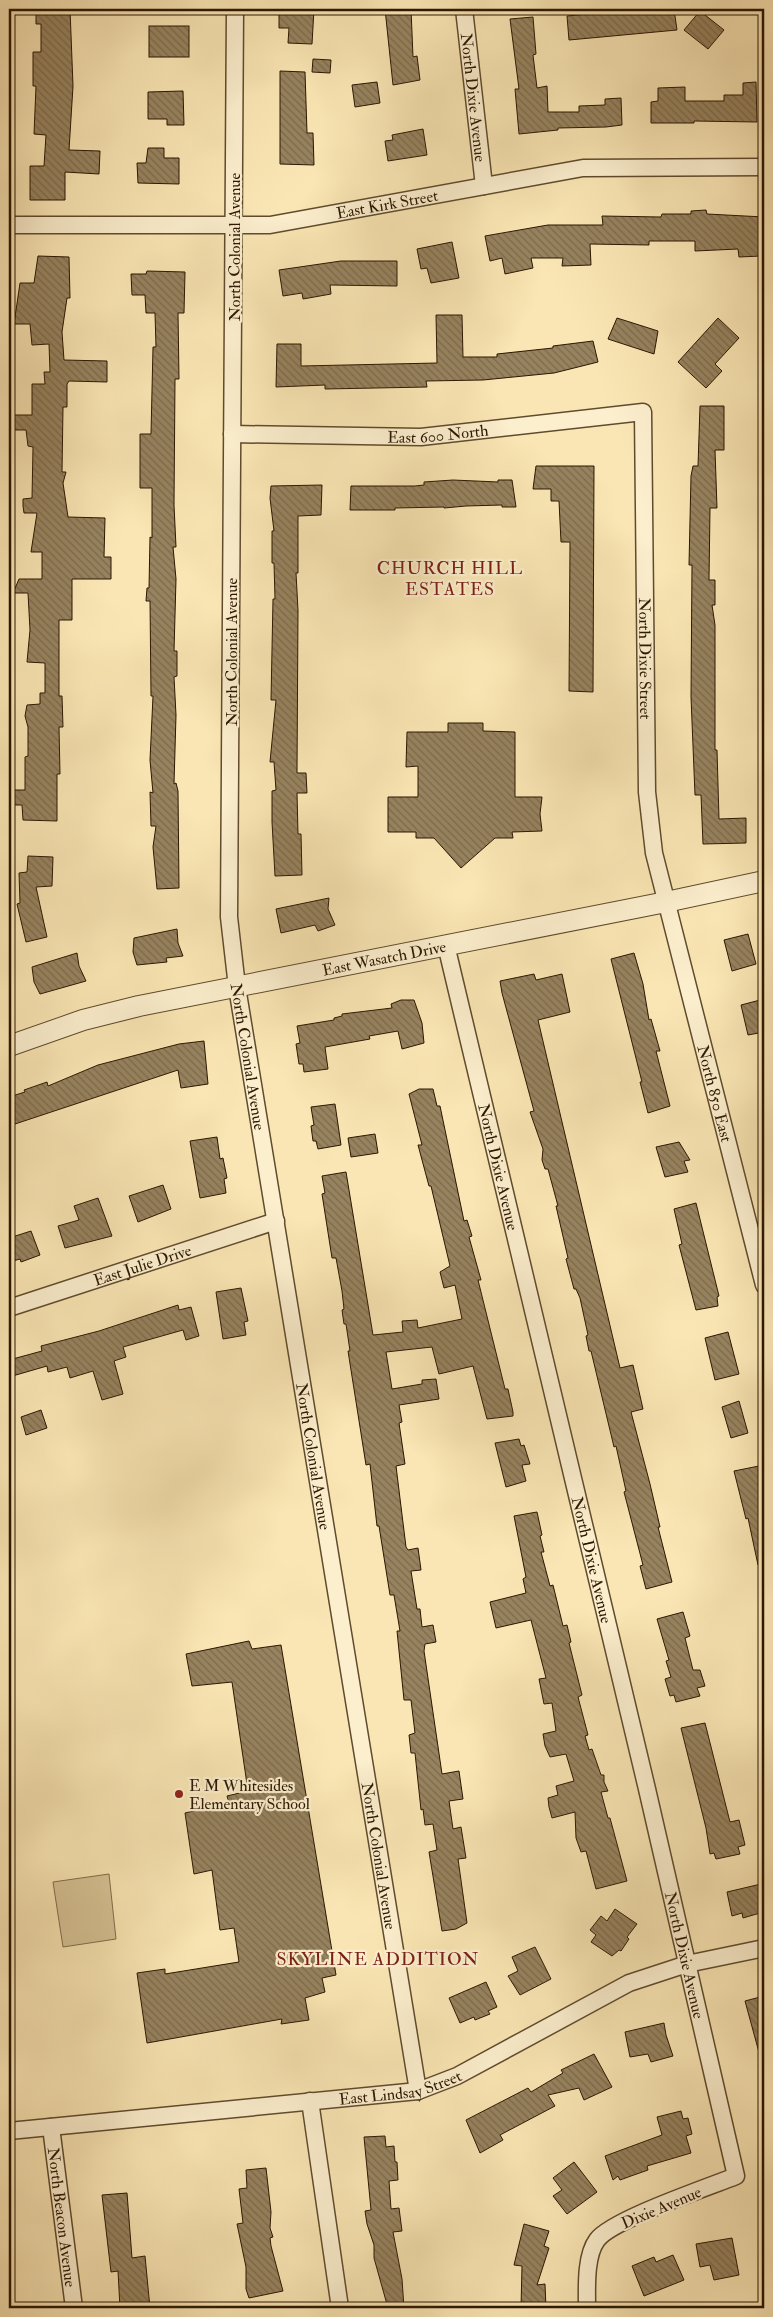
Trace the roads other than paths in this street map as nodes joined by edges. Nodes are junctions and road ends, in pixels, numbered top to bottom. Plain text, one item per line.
1 (235, 9) edge
2 (464, 9) edge
3 (764, 166) edge
4 (484, 186) junction
5 (9, 225) edge
6 (234, 226) junction
7 (643, 412) joint
8 (232, 434) junction
9 (764, 880) edge
10 (666, 902) junction
11 (446, 945) junction
12 (237, 987) junction
13 (9, 1046) edge
14 (276, 1221) junction
15 (764, 1285) edge
16 (9, 1308) edge
17 (764, 1948) edge
18 (687, 1964) junction
19 (418, 2091) junction
20 (310, 2102) junction
21 (51, 2127) junction
22 (9, 2131) edge
23 (736, 2176) joint
24 (74, 2308) edge
25 (340, 2308) edge
26 (587, 2308) edge

1 - 6 street, North Colonial Avenue
2 - 4 street, North Dixie Avenue
3 - 4 street, East Kirk Street
4 - 6 street, East Kirk Street
5 - 6 street, East Kirk Street
6 - 8 street, North Colonial Avenue
7 - 8 street, East 600 North
7 - 10 street, North Dixie Street
8 - 12 street, North Colonial Avenue
9 - 10 street, East Wasatch Drive
10 - 11 street, East Wasatch Drive
10 - 15 street, North 850 East
11 - 12 street, East Wasatch Drive
11 - 18 street, North Dixie Avenue
12 - 13 street, East Wasatch Drive
12 - 14 street, North Colonial Avenue
14 - 16 street, East Julie Drive
14 - 19 street, North Colonial Avenue
17 - 18 street, East Lindsay Street
18 - 19 street, East Lindsay Street
18 - 23 street, North Dixie Avenue
19 - 20 street, East Lindsay Street
20 - 21 street, East Lindsay Street
20 - 25 street
21 - 22 street, East Lindsay Street
21 - 24 street, North Beacon Avenue
23 - 26 street, Dixie Avenue

